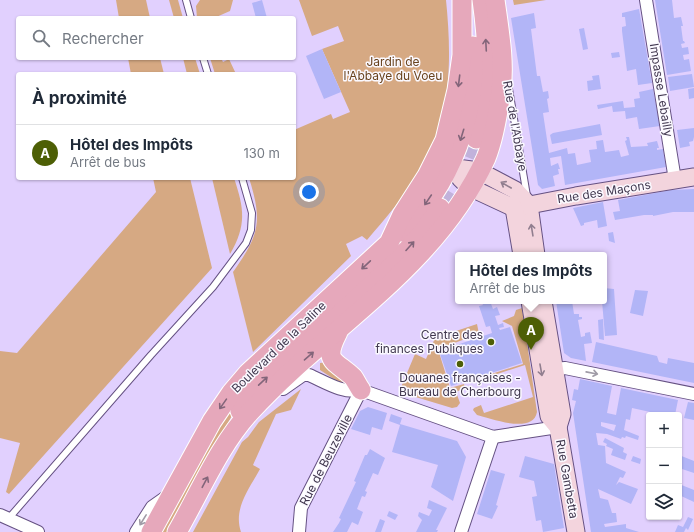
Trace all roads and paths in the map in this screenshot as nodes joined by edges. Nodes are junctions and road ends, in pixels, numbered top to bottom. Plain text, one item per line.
1 (186, 0) edge
2 (463, 0) edge
3 (482, 0) edge
4 (495, 0) edge
5 (646, 0) edge
6 (190, 16) edge
7 (501, 47) junction
8 (204, 60) edge
9 (207, 72) edge
10 (476, 139) tunnel mouth
11 (449, 167) junction
12 (479, 171) junction
13 (694, 177) edge
14 (243, 180) edge
15 (675, 180) junction
16 (469, 187) junction
17 (522, 207) junction
18 (440, 208) tunnel mouth
19 (435, 239) joint
20 (390, 244) junction
21 (522, 252) edge
22 (535, 252) edge
23 (361, 300) junction
24 (530, 304) edge
25 (544, 304) edge
26 (339, 330) junction
27 (554, 368) junction
28 (361, 390) junction
29 (694, 394) edge
30 (250, 412) junction
31 (558, 427) junction
32 (493, 437) junction
33 (222, 450) junction
34 (173, 492) junction
35 (4, 516) edge
36 (38, 532) edge
37 (136, 532) edge
38 (151, 532) edge
39 (178, 532) edge
40 (299, 532) edge
41 (461, 532) edge
42 (576, 532) edge

1 - 6 lane
2 -> 11 main road
2 -> 20 main road, Boulevard de la Saline
10 -> 3 main road, Rue de l'Abbaye
4 - 7 main road, Rue de l'Abbaye
5 - 15 street, Impasse Lebailly
7 - 12 main road, Rue de l'Abbaye
7 - 17 lane, Rue de l'Abbaye
8 - 9 lane
11 - 12 main road, Rue de l'Abbaye
11 - 16 main road
11 -> 20 main road
12 - 16 main road, Rue de l'Abbaye
17 -> 12 main road, Rue de l'Abbaye
13 - 15 main road, Rue des Maçons
14 - 35 lane
15 - 17 main road, Rue des Maçons
16 - 17 main road
16 - 19 main road, Rue de l'Abbaye
17 - 21 main road, Rue de l'Abbaye
22 -> 17 main road, Rue de l'Abbaye
23 -> 18 main road, Boulevard de la Saline
19 - 23 main road, Boulevard de la Saline
20 -> 34 main road, Boulevard de la Saline
23 - 26 main road, Boulevard de la Saline
33 -> 23 main road, Boulevard de la Saline
24 -> 31 main road
25 - 27 main road
26 - 28 main road
30 -> 26 main road, Boulevard de la Saline
27 -> 29 street
27 - 31 main road
28 - 30 street
28 - 32 street
28 - 40 street, Rue de Beuzeville
30 - 33 main road, Boulevard de la Saline
31 - 32 street
31 - 42 main road, Rue Gambetta
32 - 41 street
39 -> 33 main road, Boulevard de la Saline
34 -> 37 street
34 - 38 main road, Boulevard de la Saline
35 - 36 street

